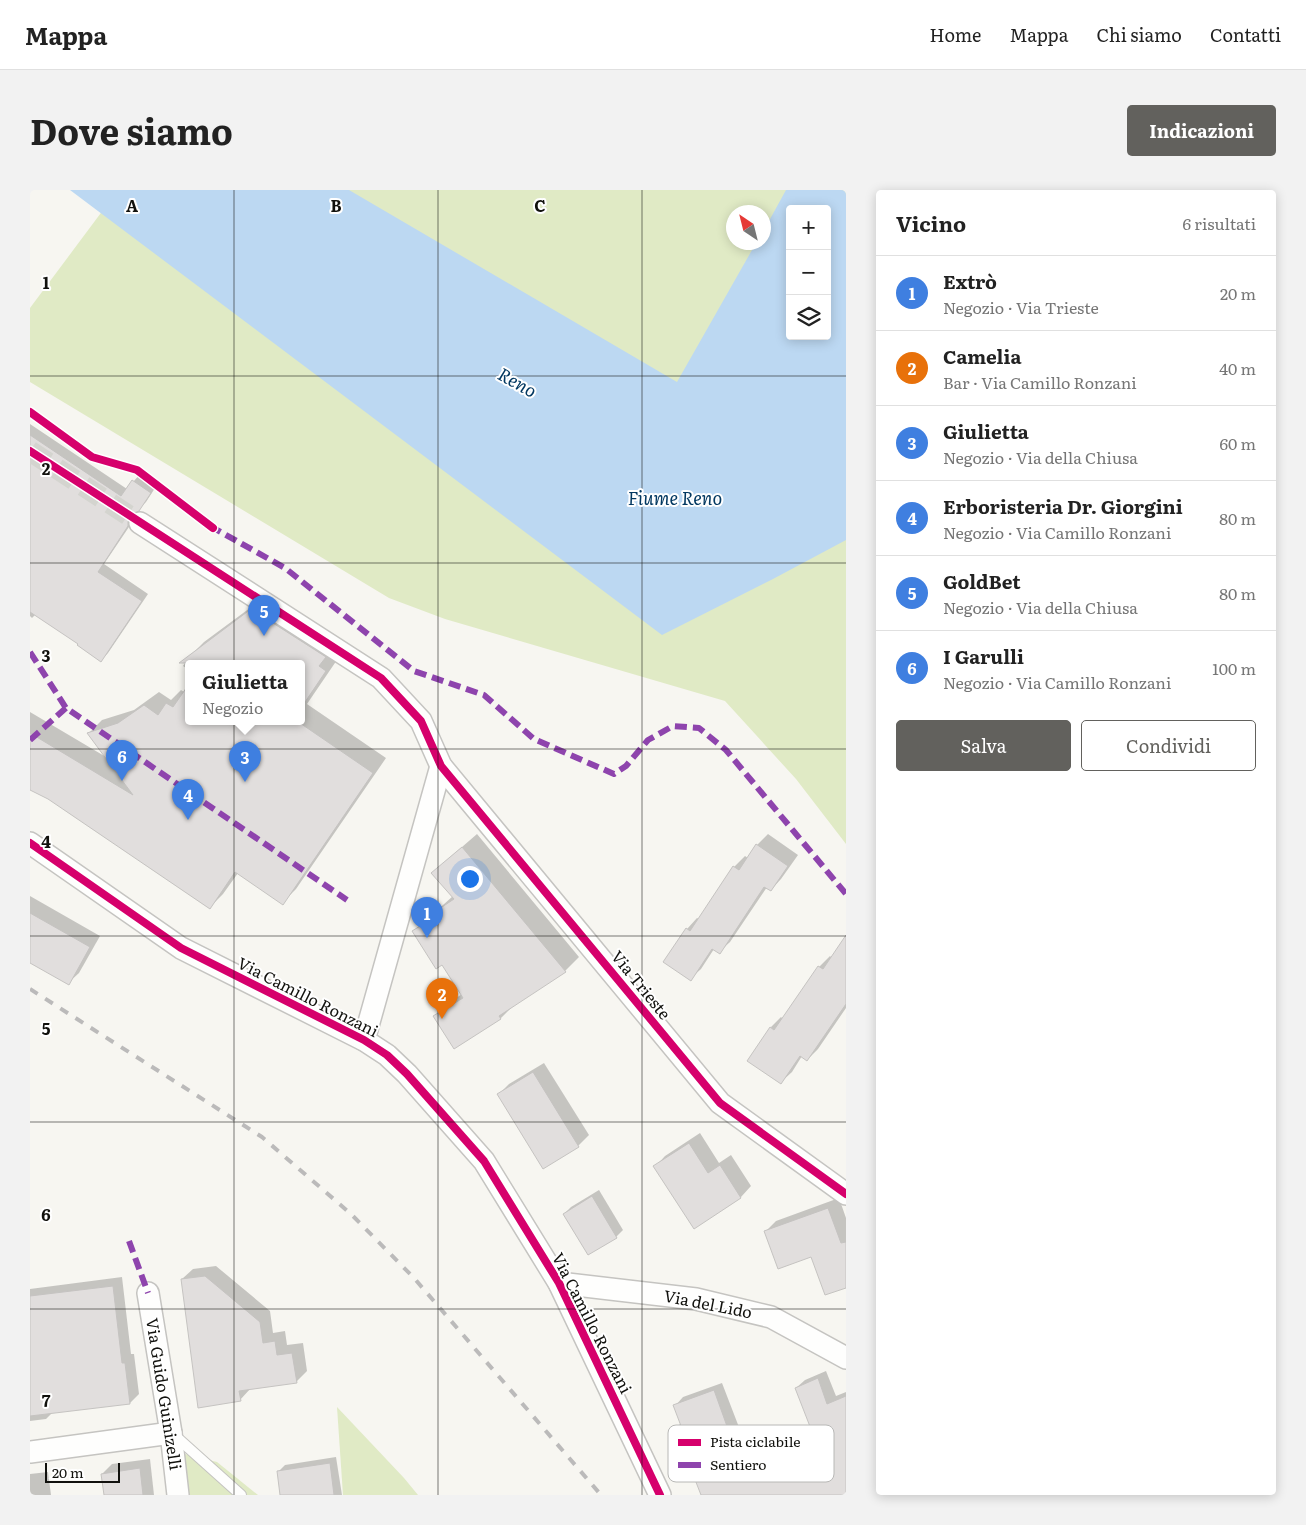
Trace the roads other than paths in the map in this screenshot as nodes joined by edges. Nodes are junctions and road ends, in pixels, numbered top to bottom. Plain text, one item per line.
1 (140, 523) tunnel mouth
2 (441, 766) junction
3 (30, 843) edge
4 (364, 1040) junction
5 (846, 1194) edge
6 (560, 1283) junction
7 (148, 1293) dead end
8 (846, 1358) edge
9 (172, 1433) junction
10 (30, 1452) edge
11 (178, 1495) edge
12 (241, 1495) edge
13 (660, 1495) edge

1 - 2 street, Via Trieste
2 - 4 street
2 - 5 street, Via Trieste
3 - 4 street, Via Camillo Ronzani
4 - 6 street, Via Camillo Ronzani
6 - 8 street, Via del Lido
6 - 13 street, Via Camillo Ronzani
7 - 9 street, Via Guido Guinizelli
9 - 10 street
9 - 11 street, Via Guido Guinizelli
9 - 12 lane

